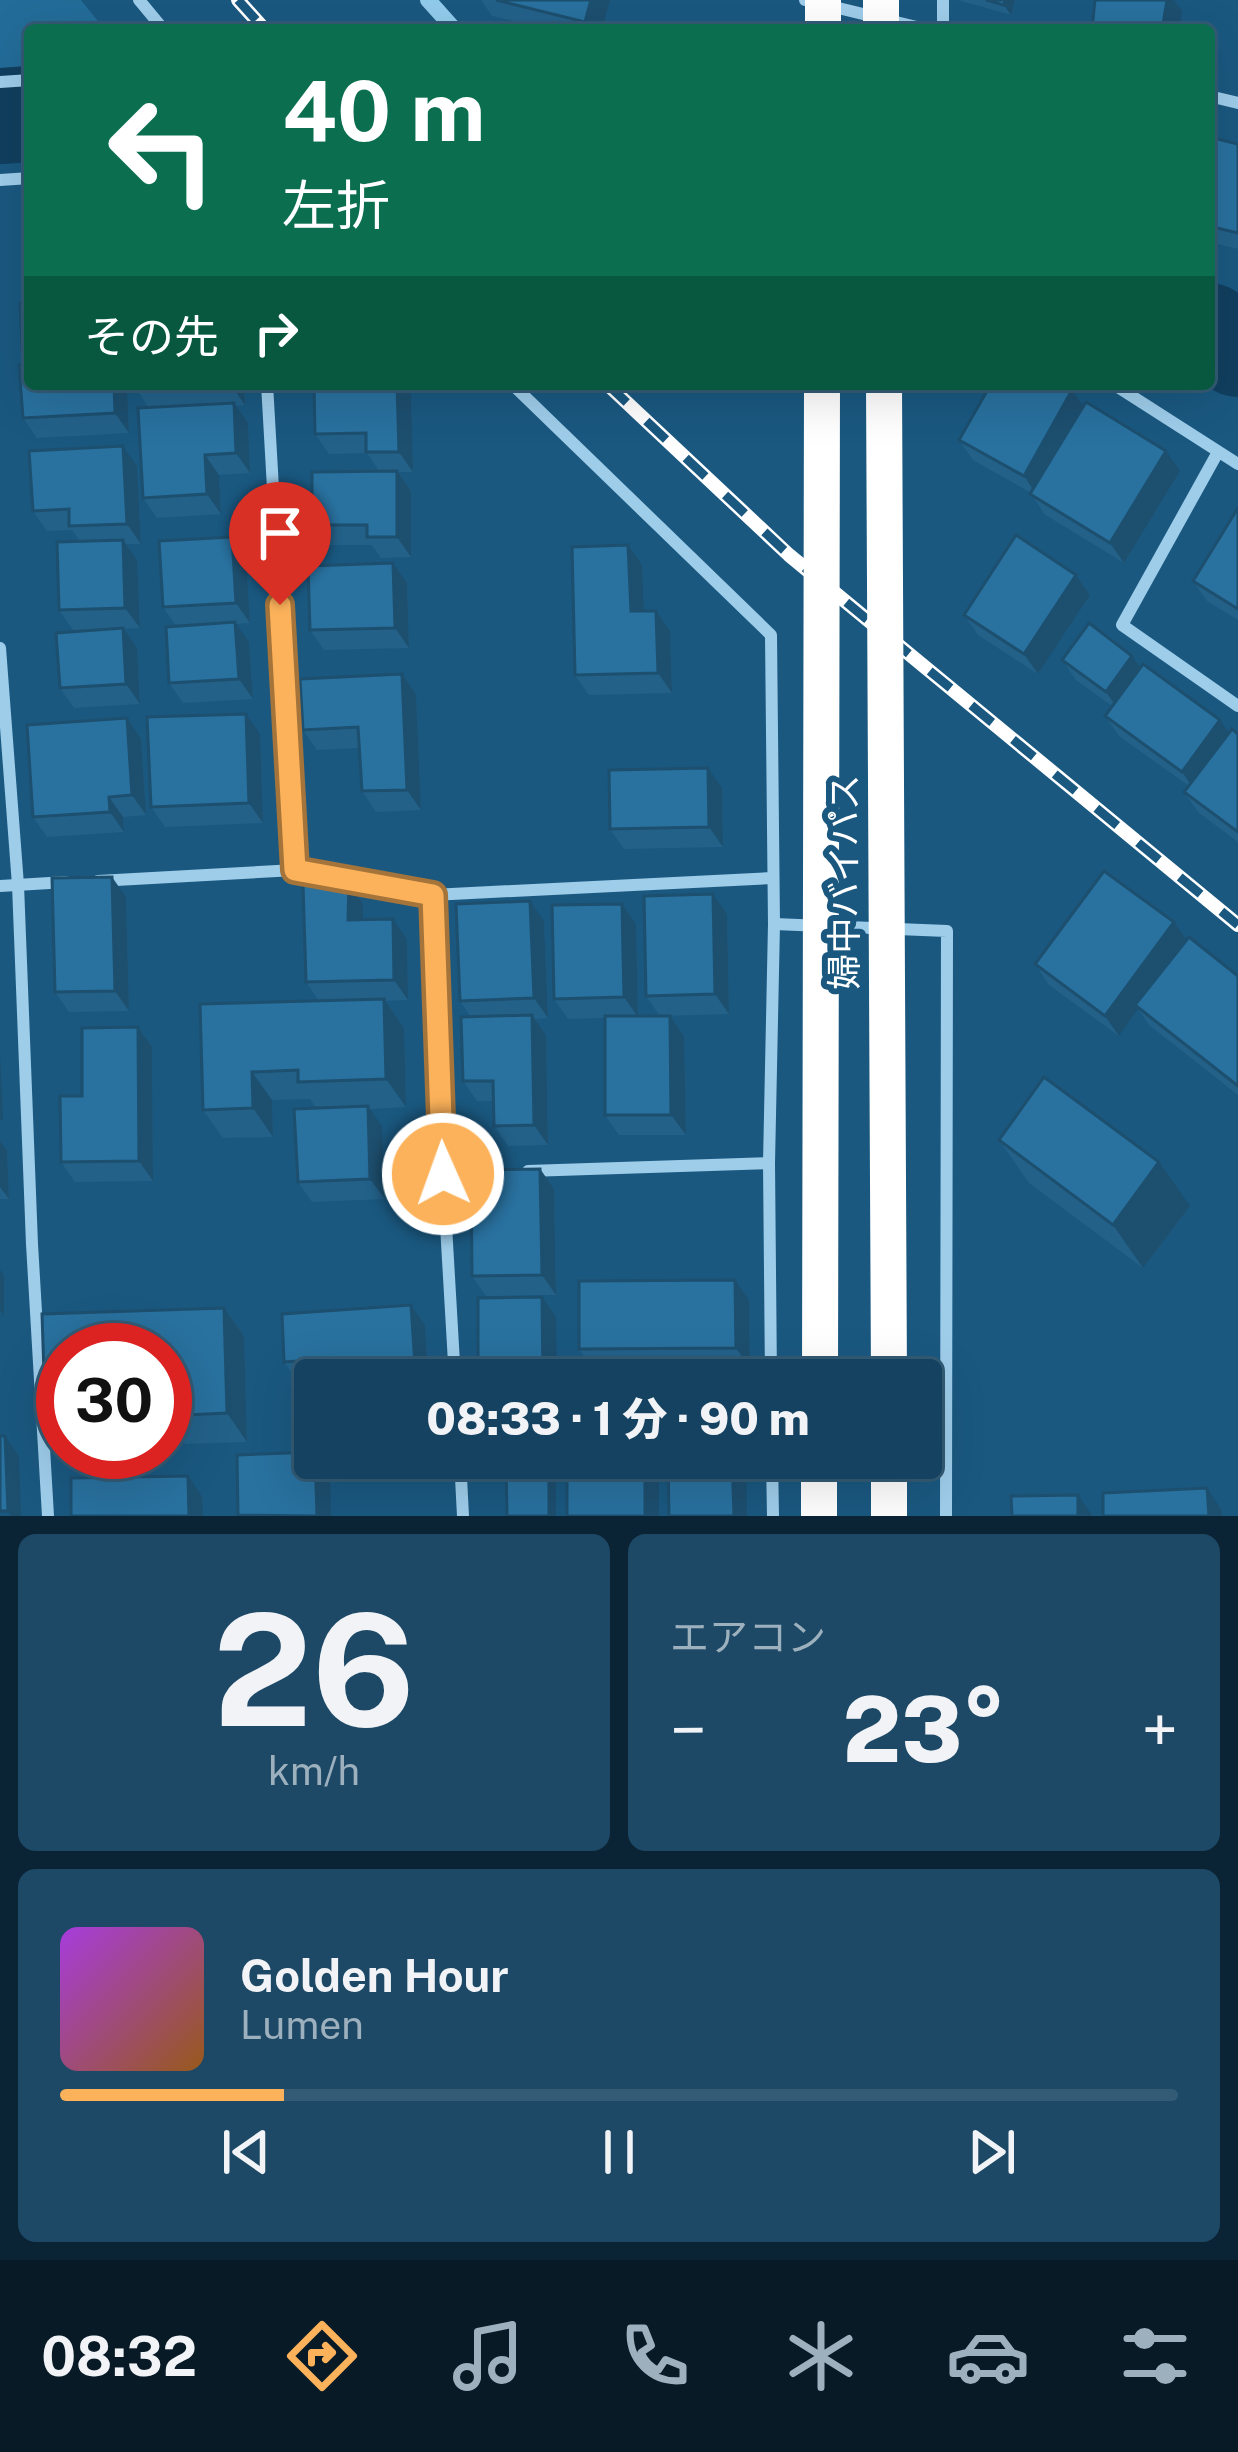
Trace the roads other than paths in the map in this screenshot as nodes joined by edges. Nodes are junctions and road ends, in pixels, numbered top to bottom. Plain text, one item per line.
1 (139, 0) edge
2 (805, 0) edge
3 (159, 24) edge
4 (904, 24) edge
5 (267, 390) edge
6 (518, 390) edge
7 (822, 390) edge
8 (884, 390) edge
9 (1122, 390) edge
10 (1218, 452) junction
11 (1238, 464) edge
12 (0, 648) edge
13 (1238, 706) edge
14 (295, 870) junction
15 (772, 878) junction
16 (18, 885) junction
17 (0, 886) edge
18 (433, 895) junction
19 (774, 924) junction
20 (769, 1163) junction
21 (490, 1172) edge
22 (513, 1172) edge
23 (443, 1174) junction
24 (454, 1359) edge
25 (771, 1359) edge
26 (820, 1359) edge
27 (889, 1359) edge
28 (461, 1479) edge
29 (772, 1479) edge
30 (819, 1479) edge
31 (889, 1479) edge
32 (48, 1516) edge
33 (463, 1516) edge
34 (773, 1516) edge
35 (819, 1516) edge
36 (889, 1516) edge
37 (946, 1516) edge

1 - 3 street
2 - 4 street
5 - 14 street
6 - 15 street
7 - 26 highway, 婦中バイパス, bridge
8 - 27 highway, 婦中バイパス, bridge
9 - 10 street
10 - 11 street
10 - 13 street
12 - 16 street
14 - 16 street
14 - 18 street
15 - 18 street
15 - 19 street
16 - 17 street
16 - 32 street
18 - 23 street
19 - 20 street
19 - 37 street
20 - 22 street
20 - 25 street
21 - 23 street
23 - 24 street
28 - 33 street
29 - 34 street
30 - 35 highway
31 - 36 highway

